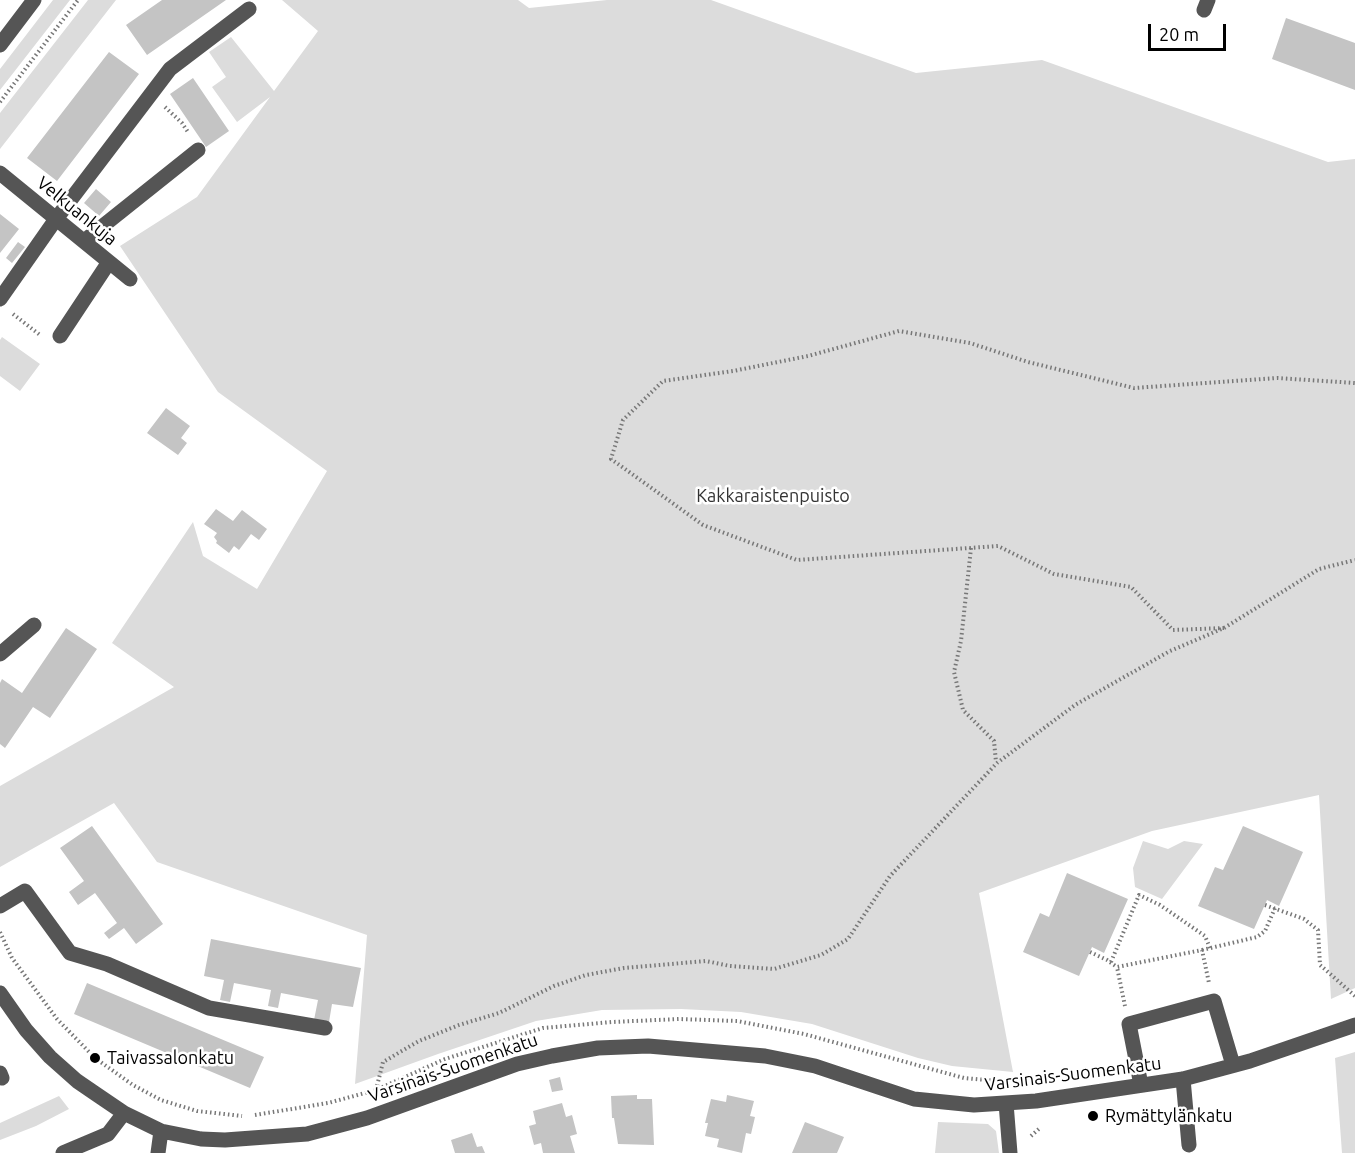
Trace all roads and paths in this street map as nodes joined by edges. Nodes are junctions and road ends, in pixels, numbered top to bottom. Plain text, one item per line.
1 (34, 0) edge
2 (78, 0) edge
3 (249, 9) dead end
4 (0, 45) edge
5 (151, 94) junction
6 (0, 102) edge
7 (198, 150) joint
8 (0, 173) edge
9 (56, 219) junction
10 (84, 241) junction
11 (109, 262) junction
12 (130, 279) dead end
13 (5, 305) edge
14 (60, 336) joint
15 (1355, 383) edge
16 (971, 548) junction
17 (1355, 560) edge
18 (34, 625) dead end
19 (1224, 628) junction
20 (0, 654) edge
21 (997, 763) junction
22 (1264, 905) dead end
23 (0, 906) edge
24 (1275, 908) junction
25 (1210, 948) junction
26 (1202, 950) junction
27 (1090, 952) dead end
28 (1111, 962) junction
29 (1117, 967) junction
30 (0, 993) edge
31 (1355, 996) edge
32 (1214, 1001) junction
33 (1129, 1024) junction
34 (1355, 1025) edge
35 (325, 1028) dead end
36 (1233, 1065) junction
37 (1183, 1079) junction
38 (1141, 1085) junction
39 (376, 1090) dead end
40 (1006, 1103) junction
41 (124, 1113) junction
42 (161, 1131) junction
43 (1189, 1145) dead end
44 (63, 1153) edge
45 (158, 1153) edge
46 (1010, 1153) edge

1 - 4 street
2 - 6 path
3 - 5 street
5 - 7 path
5 - 9 street
7 - 10 street
8 - 9 street, Velkuankuja
9 - 10 street, Velkuankuja
9 - 13 street
10 - 11 street, Velkuankuja
11 - 12 street, Velkuankuja
11 - 14 street
13 - 14 path
15 - 16 path
16 - 19 path
16 - 21 path
17 - 19 path
18 - 20 street
19 - 21 path
21 - 39 path
22 - 24 path
23 - 35 street
24 - 25 path
24 - 31 path
25 - 26 path
25 - 28 path
26 - 29 path
26 - 32 path
27 - 28 path
28 - 29 path
29 - 33 path
30 - 41 street, Varsinais-Suomenkatu
32 - 33 street
32 - 36 street
33 - 38 street
34 - 36 street, Varsinais-Suomenkatu
36 - 37 street, Varsinais-Suomenkatu
37 - 38 street, Varsinais-Suomenkatu
37 - 43 street
38 - 40 street, Varsinais-Suomenkatu
40 - 42 street, Varsinais-Suomenkatu
40 - 46 street
41 - 42 street, Varsinais-Suomenkatu
41 - 44 street
42 - 45 street

